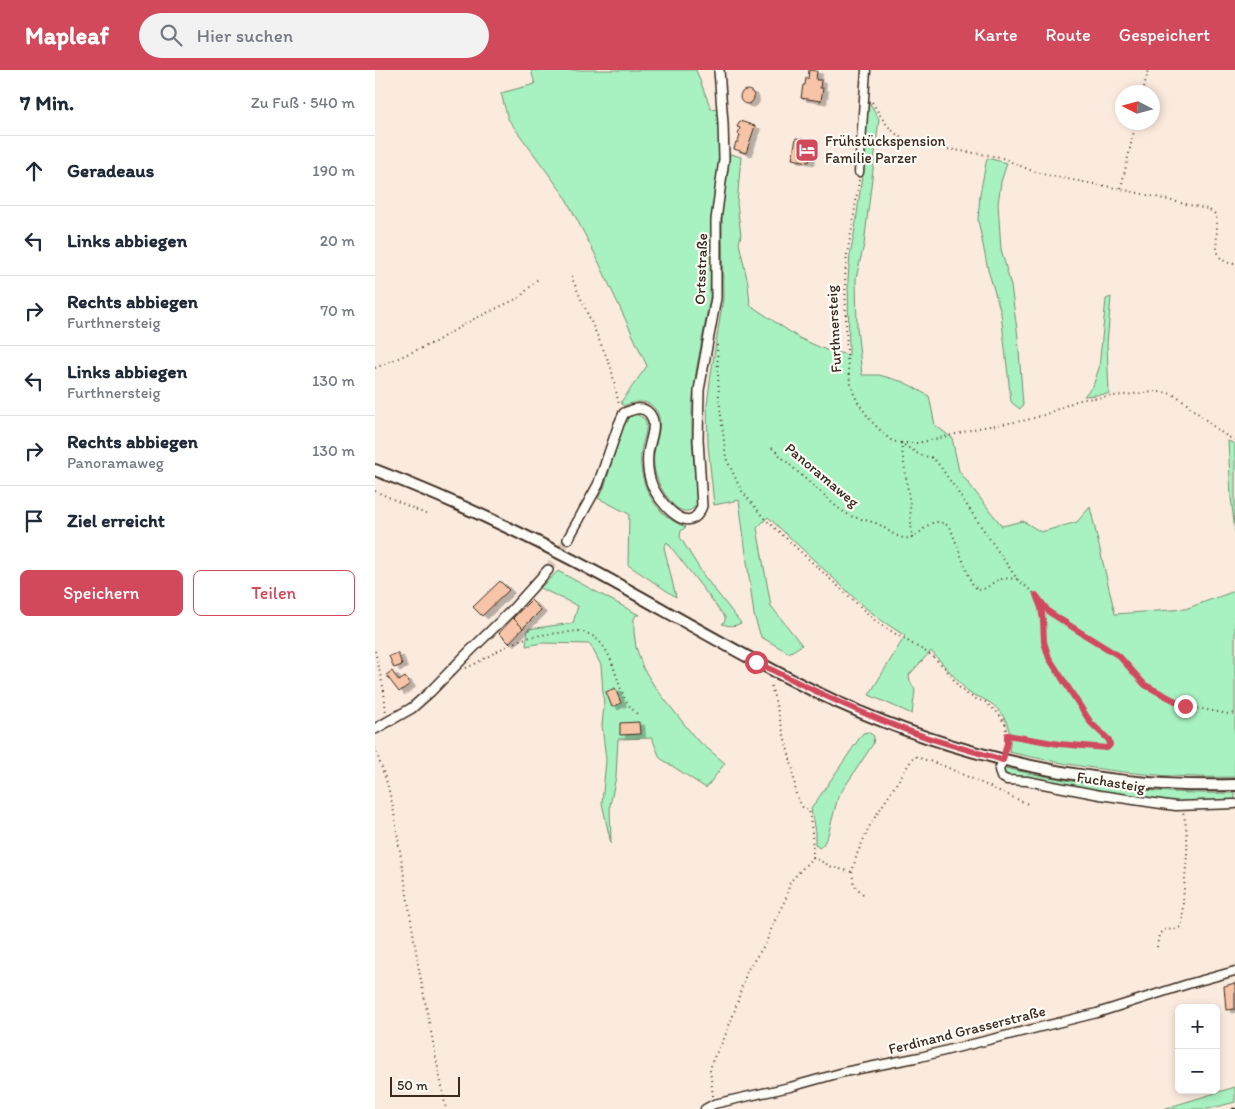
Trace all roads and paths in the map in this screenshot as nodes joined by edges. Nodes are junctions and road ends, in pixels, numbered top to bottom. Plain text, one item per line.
1 (719, 70) edge
2 (866, 70) edge
3 (1148, 70) edge
4 (1145, 85) edge
5 (870, 98) dead end
6 (1134, 130) edge
7 (859, 172) joint
8 (1121, 189) junction
9 (1235, 264) edge
10 (571, 276) dead end
11 (540, 277) dead end
12 (717, 343) dead end
13 (375, 368) edge
14 (624, 413) junction
15 (1235, 440) edge
16 (901, 444) junction
17 (772, 448) dead end
18 (375, 470) edge
19 (375, 491) edge
20 (428, 515) dead end
21 (912, 538) junction
22 (568, 539) tunnel mouth
23 (548, 570) tunnel mouth
24 (1017, 579) junction
25 (1036, 595) junction
26 (375, 651) edge
27 (459, 672) dead end
28 (771, 685) dead end
29 (1235, 713) edge
30 (638, 715) dead end
31 (387, 722) junction
32 (375, 729) edge
33 (1007, 735) junction
34 (375, 748) edge
35 (1003, 760) junction
36 (1235, 785) edge
37 (1235, 804) edge
38 (1030, 805) dead end
39 (1176, 806) junction
40 (813, 857) junction
41 (852, 872) junction
42 (863, 894) dead end
43 (1157, 946) dead end
44 (1235, 971) edge
45 (714, 1104) junction
46 (446, 1109) edge
47 (705, 1109) edge

1 - 14 street, Ortsstraße
2 - 7 street
3 - 4 path
5 - 8 path
6 - 8 path
7 - 16 path, Furthnersteig
8 - 9 path
10 - 14 path
11 - 13 path
12 - 33 path
14 - 22 street
15 - 16 path
16 - 21 path
16 - 24 path, Furthnersteig
17 - 21 path, Panoramaweg
18 - 35 main road
19 - 20 path
21 - 24 path
23 - 31 street
24 - 25 path
25 - 29 path
25 - 33 path
26 - 31 path
27 - 30 path
28 - 40 path
31 - 32 street
33 - 35 path
34 - 46 path
35 - 36 main road
35 - 39 street, Fuchasteig
37 - 39 street, Fuchasteig
38 - 41 path
39 - 43 path
40 - 41 path
40 - 45 path
41 - 42 path
44 - 45 street, Ferdinand Grasserstraße
45 - 47 street, Ferdinand Grasserstraße

